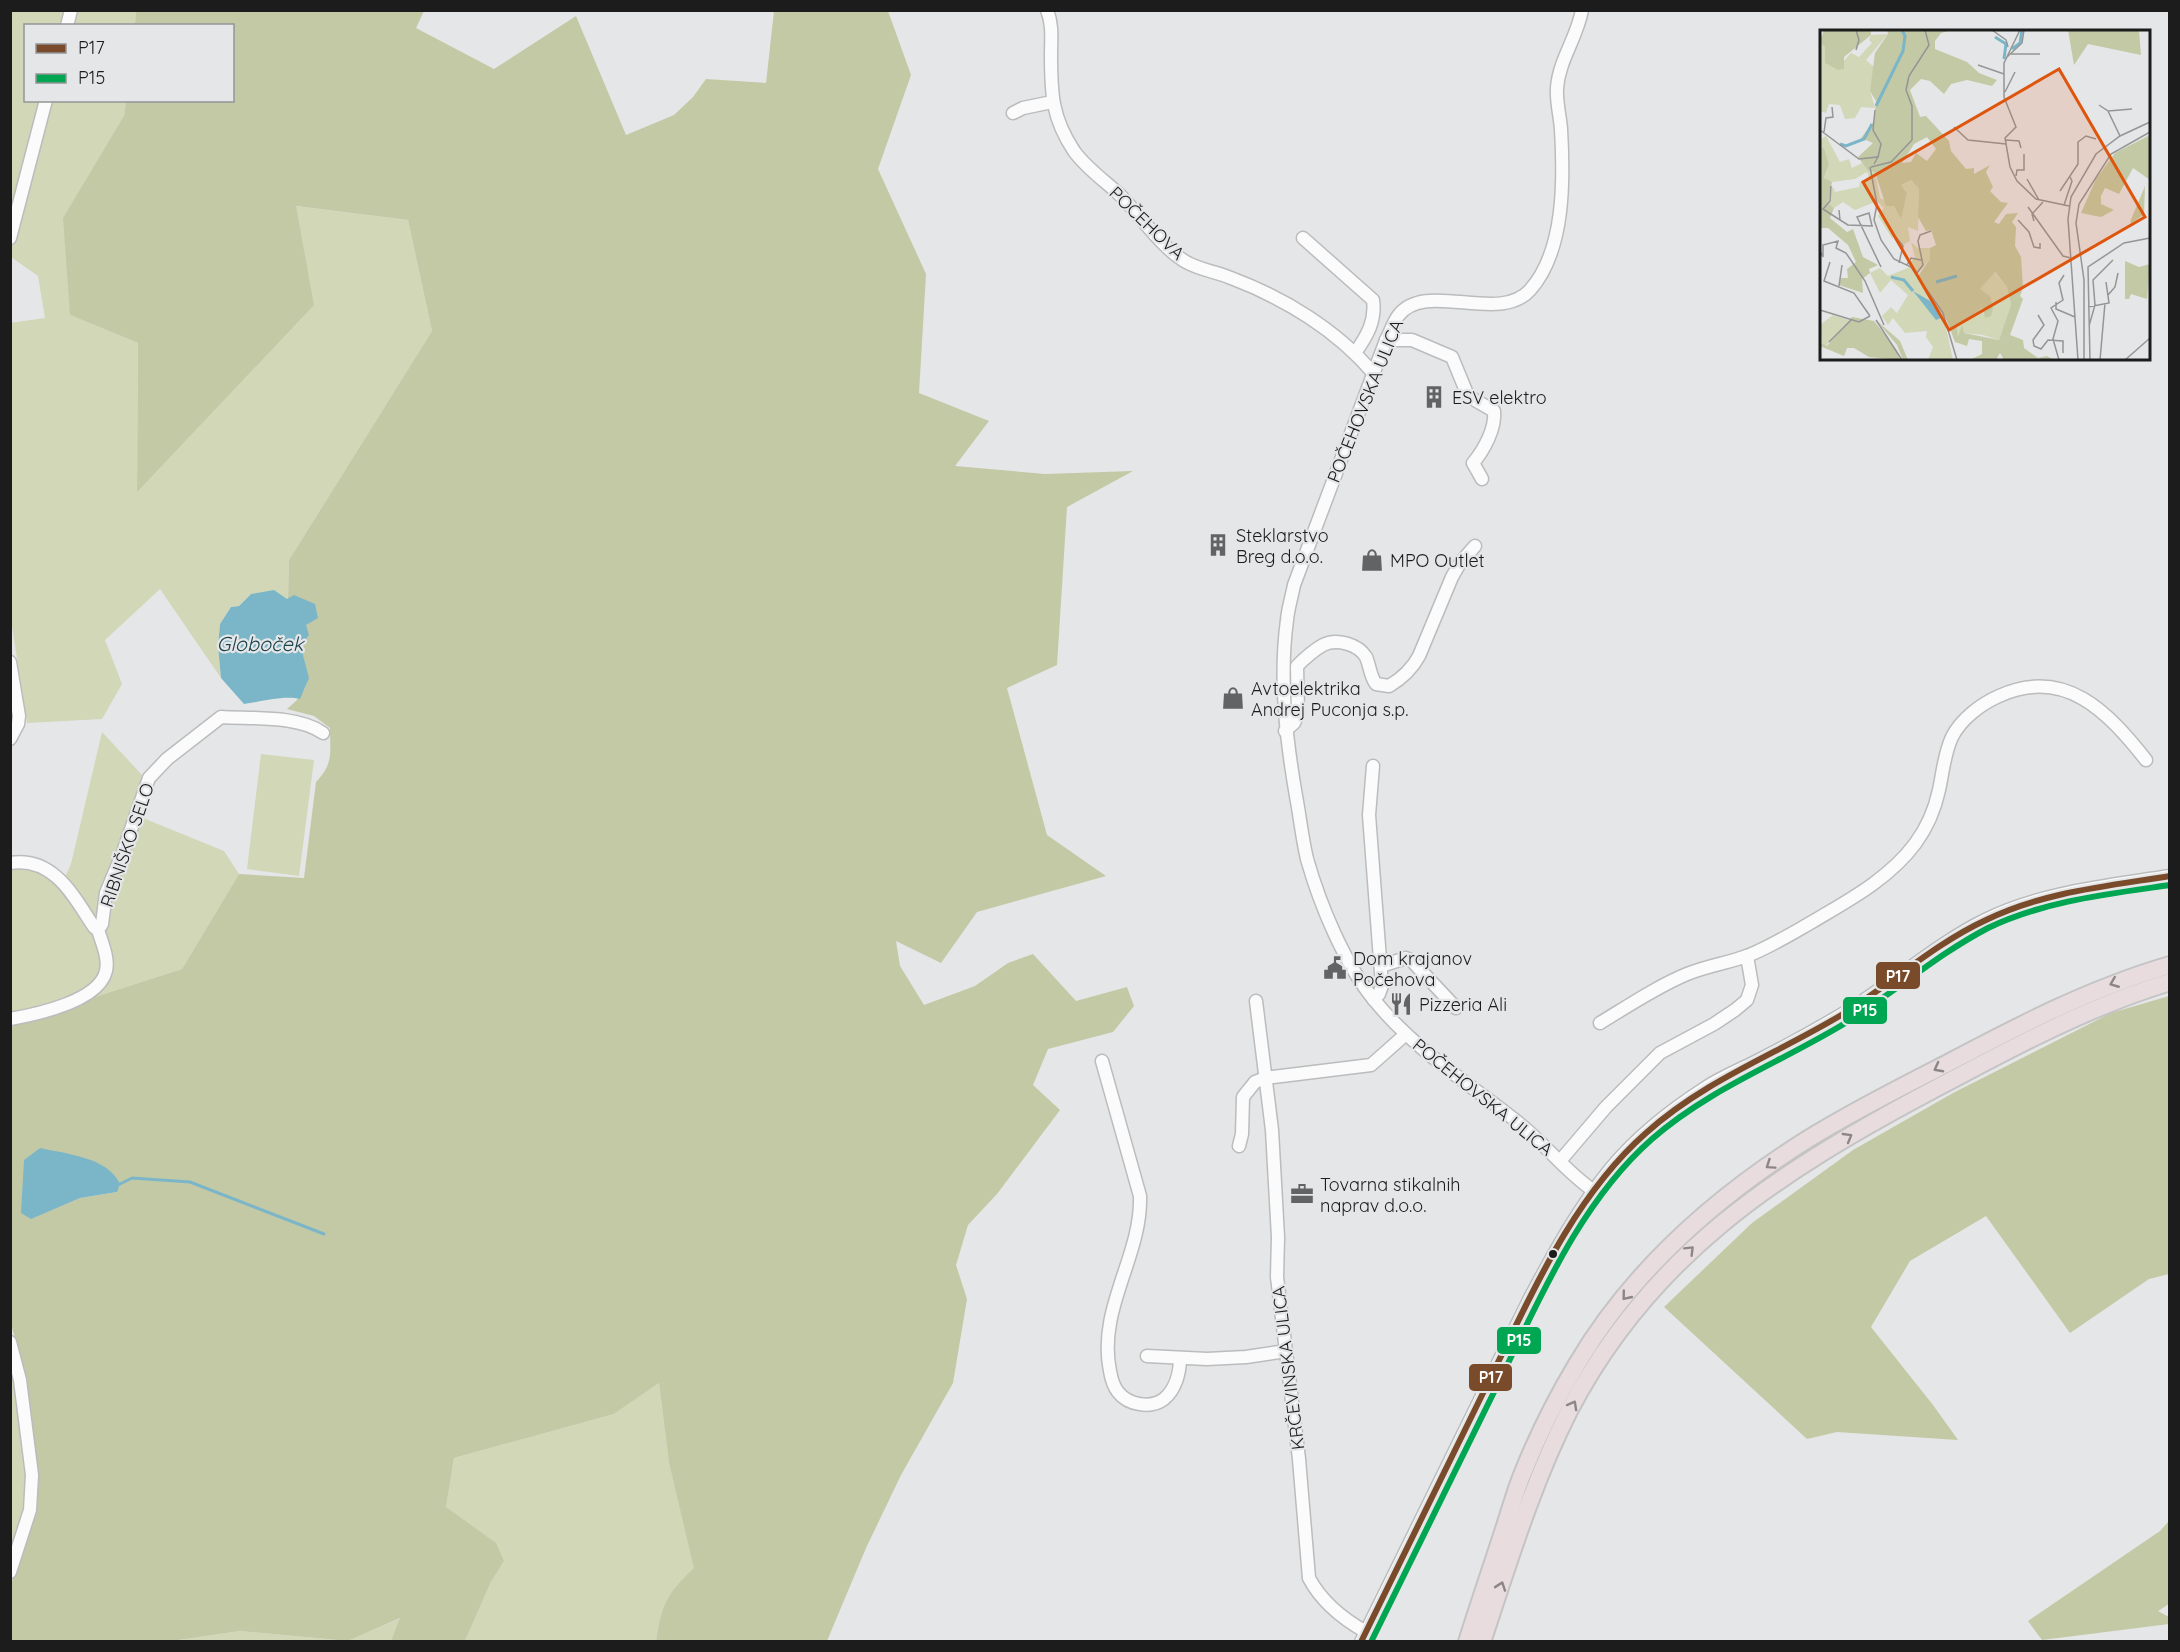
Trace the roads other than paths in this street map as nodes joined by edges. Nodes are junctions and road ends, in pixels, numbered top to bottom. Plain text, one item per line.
1 (1047, 10) edge
2 (1582, 10) edge
3 (45, 102) edge
4 (1052, 102) junction
5 (1013, 113) dead end
6 (10, 238) edge
7 (1303, 238) dead end
8 (1386, 340) junction
9 (1364, 362) junction
10 (1482, 479) dead end
11 (1475, 546) dead end
12 (10, 663) edge
13 (1285, 731) junction
14 (323, 733) dead end
15 (10, 739) edge
16 (2146, 760) dead end
17 (1373, 766) dead end
18 (10, 863) edge
19 (2169, 876) edge
20 (98, 930) junction
21 (1747, 956) junction
22 (2169, 965) edge
23 (1381, 966) junction
24 (2169, 982) edge
25 (1374, 1000) junction
26 (1256, 1001) dead end
27 (1456, 1008) dead end
28 (10, 1019) edge
29 (1600, 1023) dead end
30 (1406, 1034) junction
31 (1102, 1060) dead end
32 (1265, 1078) junction
33 (1239, 1146) dead end
34 (1560, 1161) junction
35 (1594, 1191) junction
36 (10, 1342) edge
37 (1286, 1351) junction
38 (1147, 1356) dead end
39 (1180, 1358) junction
40 (10, 1572) edge
41 (1364, 1636) edge
42 (1467, 1641) edge
43 (1482, 1641) edge

1 - 4 street, POČEHOVA
2 - 8 street, POČEHOVSKA ULICA
3 - 6 street
4 - 5 street
4 - 9 street, POČEHOVA
7 - 9 street
8 - 9 street, POČEHOVSKA ULICA
8 - 10 street
9 - 13 street, POČEHOVSKA ULICA
11 - 13 street
12 - 15 street
13 - 25 street, POČEHOVSKA ULICA
14 - 20 street, RIBNIŠKO SELO
16 - 21 street
17 - 23 street
18 - 20 street
19 - 35 street
20 - 28 street
21 - 29 street
21 - 34 street
22 -> 42 highway
23 - 25 street
23 - 27 street
43 -> 24 highway
25 - 30 street, POČEHOVSKA ULICA
26 - 32 street, KRČEVINSKA ULICA
30 - 32 street
30 - 34 street, POČEHOVSKA ULICA
31 - 39 street
32 - 33 street
32 - 37 street, KRČEVINSKA ULICA
34 - 35 street, POČEHOVSKA ULICA
35 - 41 street
36 - 40 street
37 - 39 street
37 - 41 street, KRČEVINSKA ULICA
38 - 39 street

